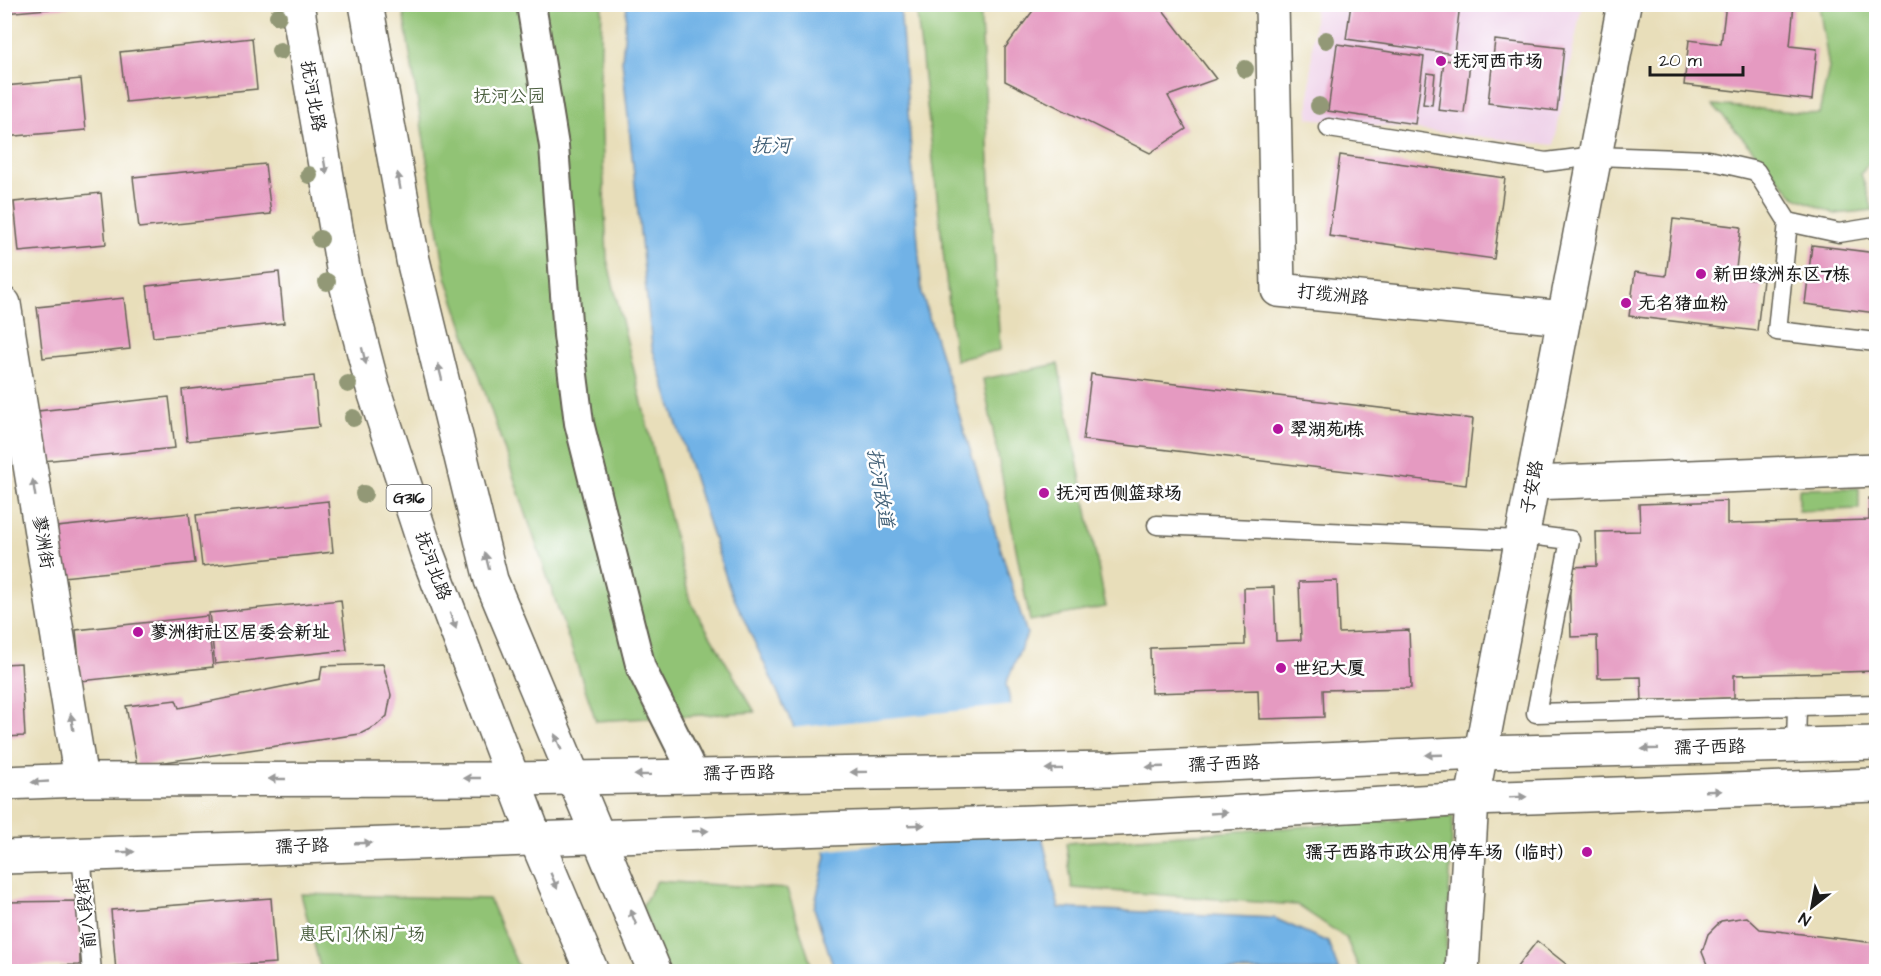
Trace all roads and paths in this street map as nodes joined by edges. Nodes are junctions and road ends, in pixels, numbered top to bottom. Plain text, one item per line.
1 (297, 4) edge
2 (366, 4) edge
3 (531, 4) edge
4 (1272, 4) edge
5 (1624, 4) edge
6 (1329, 128) dead end
7 (1595, 156) junction
8 (1788, 222) junction
9 (1876, 227) edge
10 (4, 303) edge
11 (1564, 318) junction
12 (1876, 342) edge
13 (1876, 470) edge
14 (1532, 483) junction
15 (1157, 525) dead end
16 (1522, 537) junction
17 (1876, 704) edge
18 (1797, 706) junction
19 (1876, 743) edge
20 (1796, 745) junction
21 (1481, 753) junction
22 (688, 762) dead end
23 (572, 776) junction
24 (513, 779) junction
25 (81, 780) junction
26 (4, 783) edge
27 (1876, 785) edge
28 (1472, 799) junction
29 (599, 835) junction
30 (535, 837) junction
31 (81, 854) junction
32 (4, 857) edge
33 (92, 972) edge
34 (592, 972) edge
35 (655, 972) edge
36 (1462, 972) edge

1 -> 24 main road, 抚河北路 / G316
23 -> 2 main road
3 - 22 street
4 - 11 main road, 打缆洲路
5 - 7 main road, 子安路
6 - 7 lane
7 - 8 lane
7 - 11 main road, 子安路
8 - 9 lane
8 - 12 lane
25 -> 10 main road, 蓼洲街
11 - 14 main road, 子安路
13 - 14 main road
14 - 16 main road, 子安路
15 - 16 lane
16 - 18 lane
16 - 21 main road, 子安路
17 - 18 lane
18 - 20 lane
19 - 20 main road, 孺子西路
20 -> 21 main road, 孺子西路
21 -> 23 main road, 孺子西路
21 - 28 main road, 子安路
23 - 24 main road
23 - 29 main road
24 -> 25 main road
24 - 30 main road, 抚河北路 / G316
25 -> 26 main road
28 -> 27 main road
29 -> 28 main road
28 - 36 main road, 子安路
29 - 30 main road, 孺子路
35 -> 29 main road
31 -> 30 main road, 孺子路
30 -> 34 main road, 抚河北路 / G316
31 - 32 main road, 孺子路
31 - 33 lane, 前八段街

